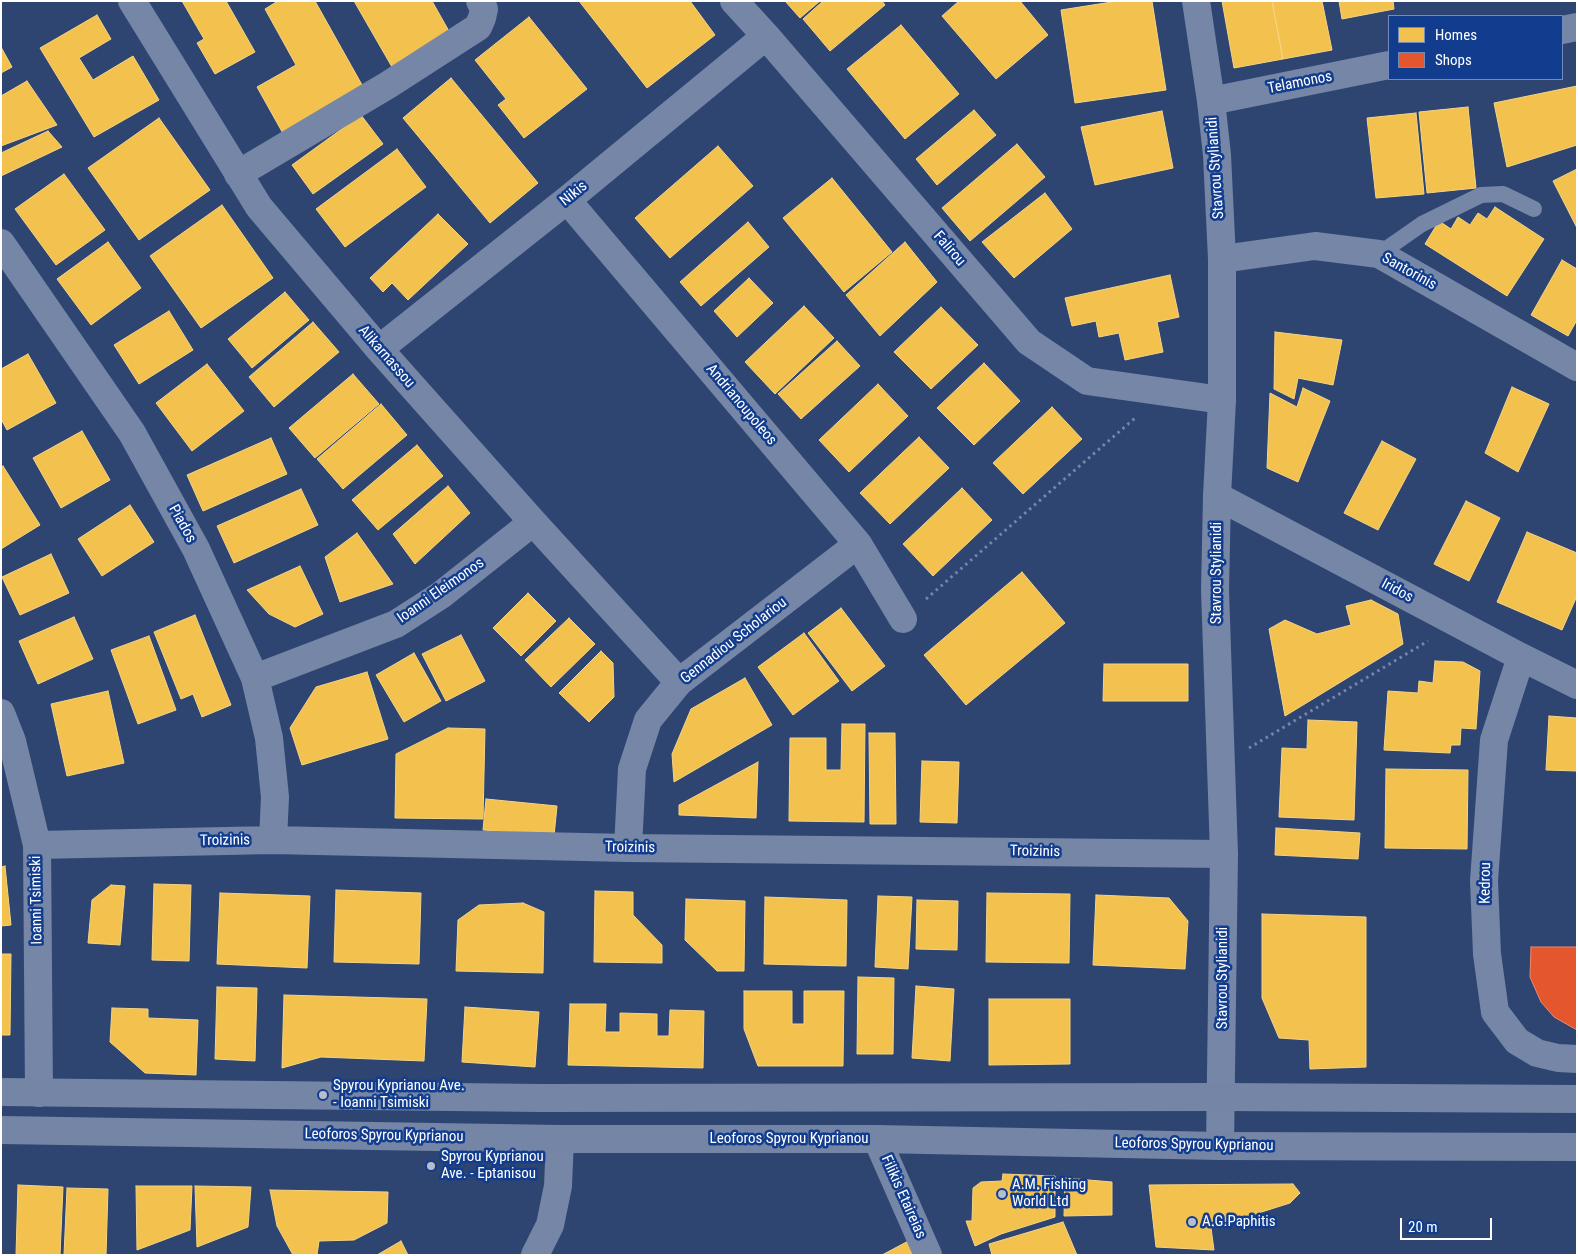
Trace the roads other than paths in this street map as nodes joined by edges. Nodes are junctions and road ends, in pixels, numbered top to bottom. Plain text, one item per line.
1 (132, 1) edge
2 (480, 1) edge
3 (734, 1) edge
4 (1196, 1) edge
5 (1577, 27) edge
6 (1563, 30) edge
7 (766, 36) junction
8 (1388, 65) edge
9 (1211, 101) junction
10 (238, 174) junction
11 (567, 200) junction
12 (1534, 209) dead end
13 (1, 242) edge
14 (1379, 254) junction
15 (1222, 259) junction
16 (379, 349) junction
17 (1577, 367) edge
18 (1222, 400) junction
19 (1217, 496) junction
20 (533, 522) junction
21 (858, 544) junction
22 (903, 619) road end
23 (1521, 657) junction
24 (256, 678) junction
25 (679, 682) junction
26 (1577, 685) edge
27 (1, 712) edge
28 (273, 840) junction
29 (36, 845) junction
30 (628, 848) junction
31 (1224, 854) junction
32 (1577, 1059) edge
33 (1, 1092) edge
34 (39, 1093) junction
35 (1221, 1097) junction
36 (1577, 1099) edge
37 (1, 1130) edge
38 (560, 1139) junction
39 (877, 1139) junction
40 (1220, 1146) junction
41 (1577, 1147) edge
42 (535, 1255) edge
43 (928, 1255) edge

1 - 10 street, Alikarnassou
2 - 10 street
3 - 7 street, Falirou
4 - 9 street, Stavrou Stylianidi
5 - 6 street
7 - 11 street, Nikis
7 - 18 street, Falirou
8 - 9 street, Telamonos
9 - 15 street, Stavrou Stylianidi
10 - 16 street, Alikarnassou
11 - 16 street, Nikis
11 - 21 street, Andrianoupoleos
12 - 14 lane
13 - 24 street, Piados
14 - 15 street, Santorinis
14 - 17 street, Santorinis
15 - 18 street, Stavrou Stylianidi
16 - 20 street, Alikarnassou
18 - 19 street, Stavrou Stylianidi
19 - 23 street, Iridos
19 - 31 street, Stavrou Stylianidi
20 - 24 street, Ioanni Eleimonos
20 - 25 street, Alikarnassou
21 - 22 street, Andrianoupoleos
21 - 25 street, Gennadiou Scholariou
23 - 26 street, Iridos
23 - 32 street, Kedrou
24 - 28 street, Piados
25 - 30 street, Gennadiou Scholariou
27 - 29 street, Ioanni Tsimiski
28 - 29 street, Troizinis
28 - 30 street, Troizinis
29 - 34 street, Ioanni Tsimiski
30 - 31 street, Troizinis
31 - 35 street, Stavrou Stylianidi
33 - 34 main road
34 - 35 main road
35 - 36 main road
35 - 40 street, Stavrou Stylianidi
37 - 38 main road, Leoforos Spyrou Kyprianou
38 - 39 main road, Leoforos Spyrou Kyprianou
38 - 42 street
39 - 40 main road, Leoforos Spyrou Kyprianou
39 - 43 street, Filikis Etaireias
40 - 41 main road, Leoforos Spyrou Kyprianou

